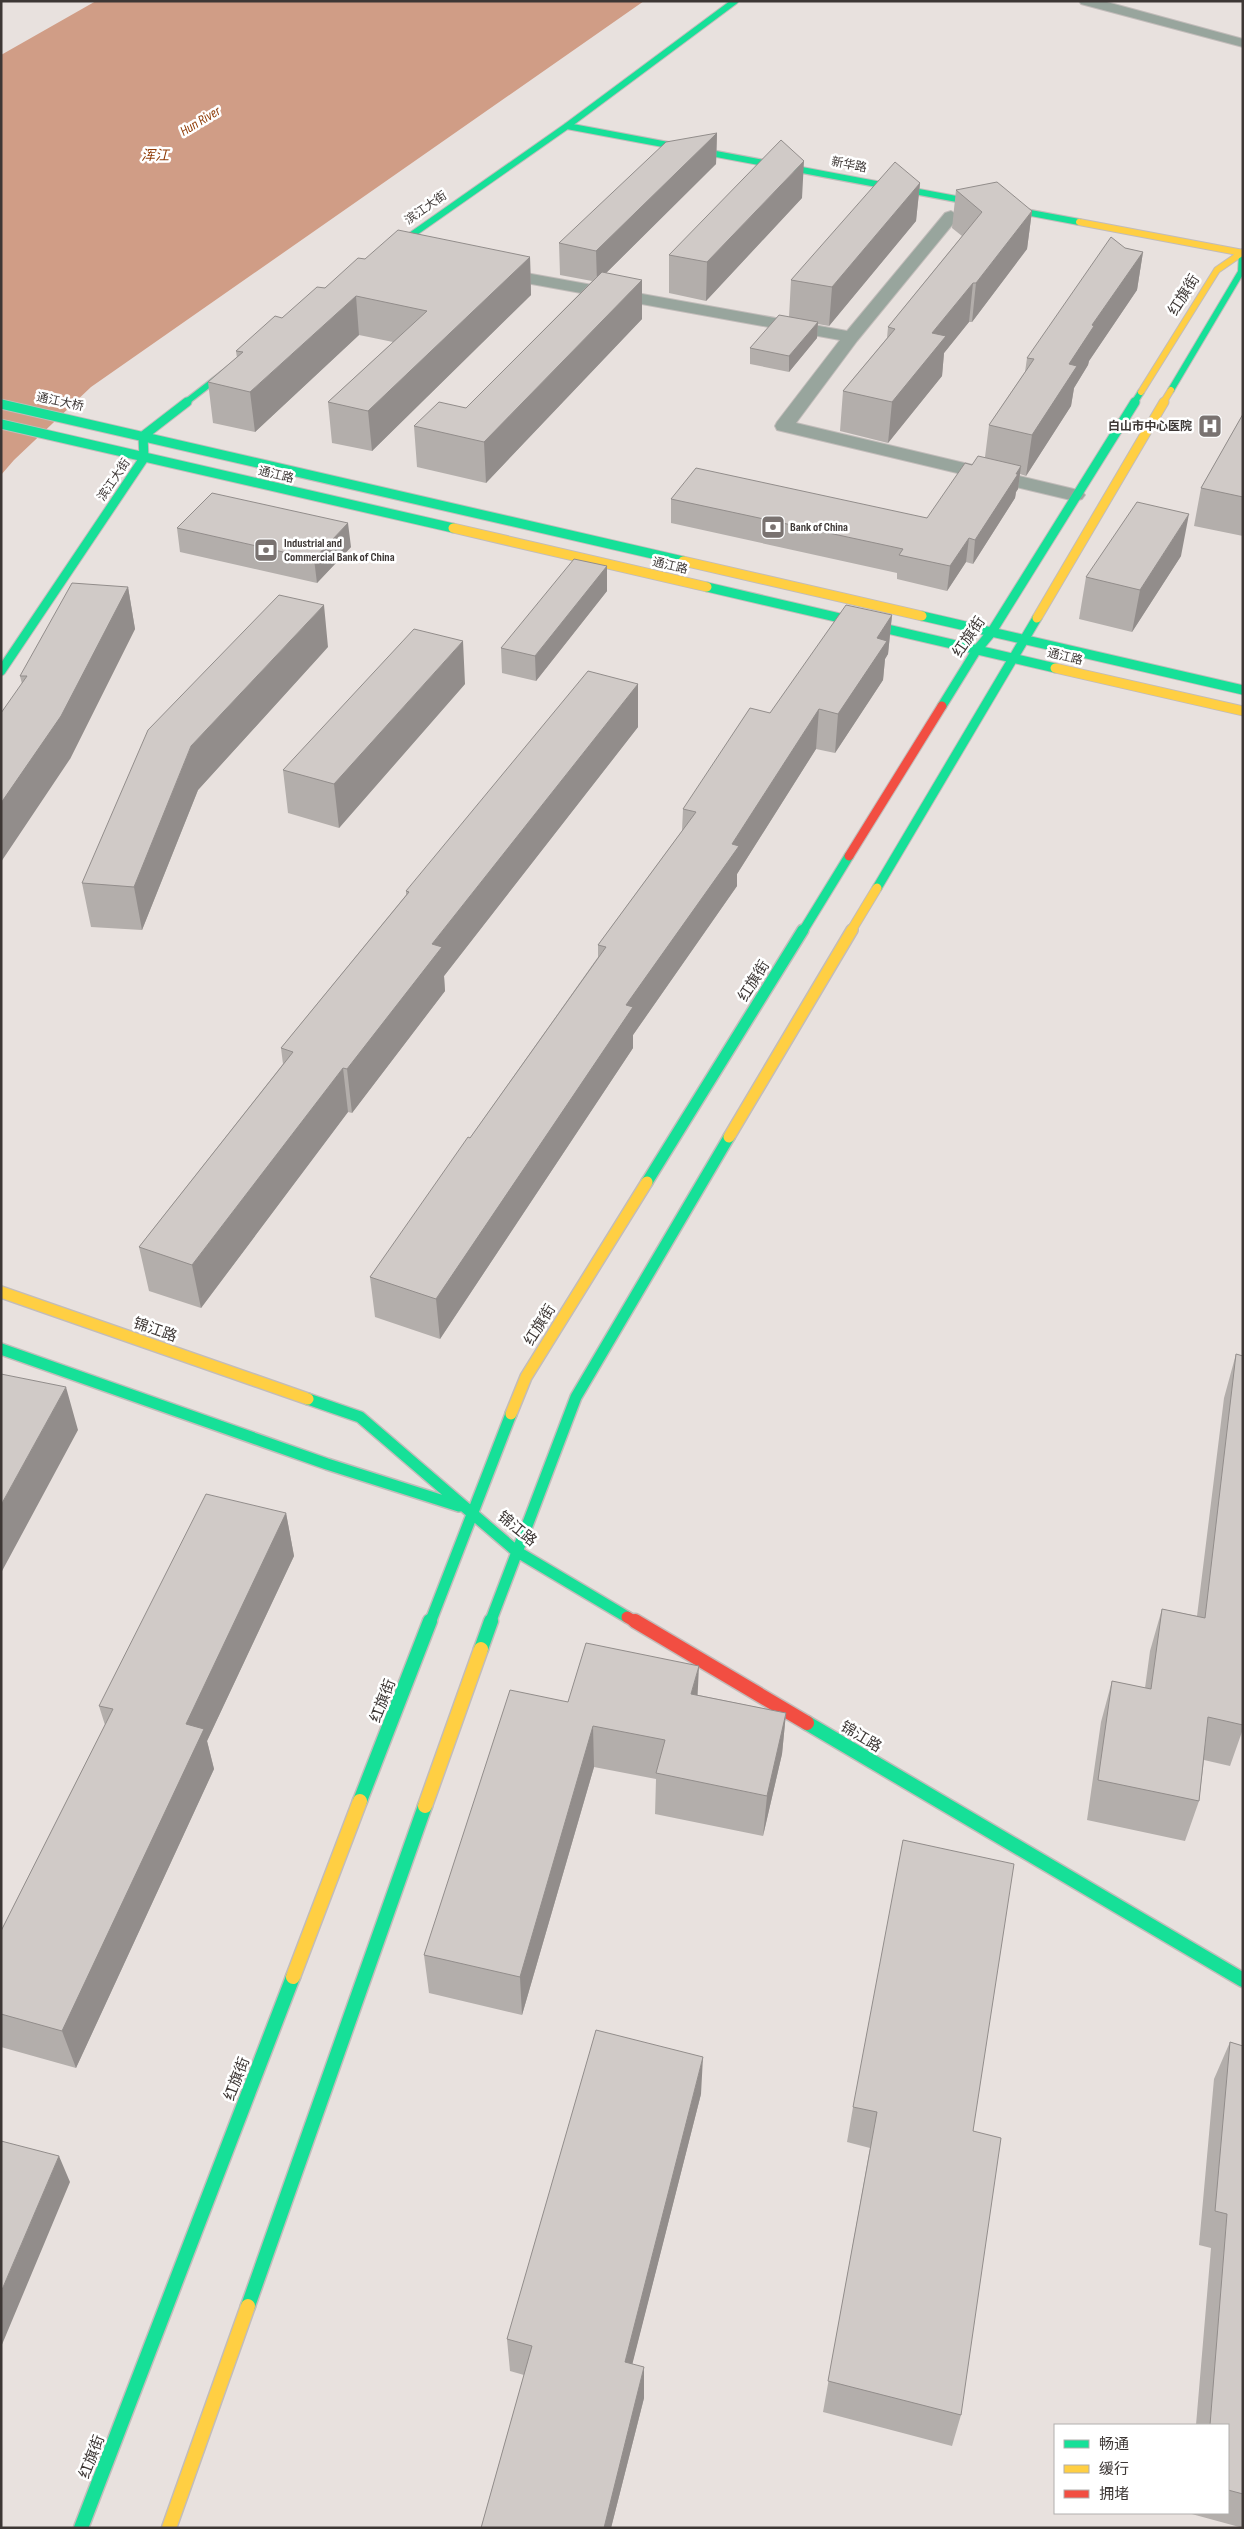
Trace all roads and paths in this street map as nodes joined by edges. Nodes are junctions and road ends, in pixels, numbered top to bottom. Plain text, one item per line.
1 (735, 1) edge
2 (1086, 1) edge
3 (1243, 43) edge
4 (567, 126) junction
5 (951, 216) dead end
6 (1243, 252) edge
7 (386, 253) junction
8 (405, 256) edge
9 (370, 265) edge
10 (473, 269) edge
11 (851, 337) junction
12 (251, 353) edge
13 (1, 404) edge
14 (1, 424) edge
15 (112, 428) joint
16 (143, 436) junction
17 (144, 458) junction
18 (1075, 495) junction
19 (991, 633) junction
20 (1023, 640) junction
21 (976, 652) junction
22 (1011, 659) junction
23 (1, 671) edge
24 (1243, 690) edge
25 (1243, 712) edge
26 (1, 1292) edge
27 (1, 1349) edge
28 (472, 1510) junction
29 (516, 1551) junction
30 (1243, 1980) edge
31 (81, 2528) edge
32 (169, 2528) edge

1 - 4 main road, 滨江大街
2 - 3 street
4 - 6 main road, 新华路
4 - 7 main road, 滨江大街
5 - 11 street
6 - 18 main road, 红旗街
6 - 20 main road
7 - 8 street
7 - 9 main road, 滨江大街
10 - 11 street
11 - 18 street
12 - 16 main road
13 - 15 main road, 通江大桥
14 - 17 main road, 通江路
15 - 16 main road, 通江路
16 - 17 main road, 滨江大街
16 - 19 main road, 通江路
17 - 21 main road, 通江路
17 - 23 main road, 滨江大街
18 - 19 main road, 红旗街
19 - 20 main road, 通江路
19 - 21 main road, 红旗街
20 - 22 main road
20 - 24 main road, 通江路
21 - 22 main road, 通江路
21 - 28 main road, 红旗街
22 - 25 main road, 通江路
22 - 29 main road
26 - 28 main road, 锦江路
27 - 28 main road, 锦江路
28 - 29 main road, 锦江路
28 - 31 main road, 红旗街
29 - 30 main road, 锦江路
29 - 32 main road

